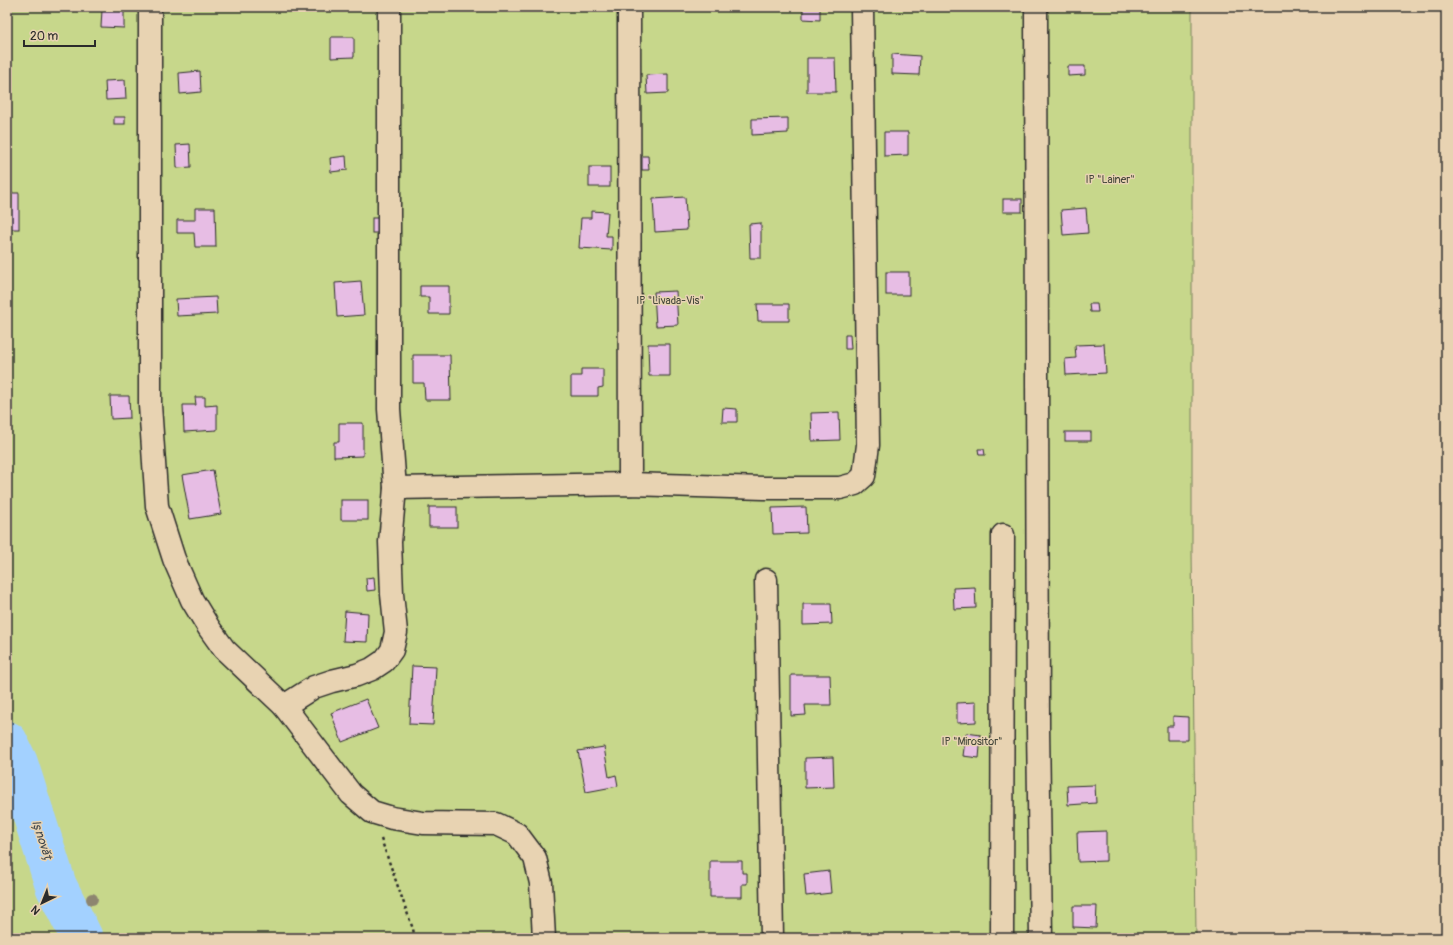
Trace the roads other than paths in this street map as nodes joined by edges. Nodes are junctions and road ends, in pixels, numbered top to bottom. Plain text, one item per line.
1 (150, 7) edge
2 (389, 7) edge
3 (629, 7) edge
4 (862, 7) edge
5 (1036, 7) edge
6 (630, 484) junction
7 (394, 488) junction
8 (1003, 535) dead end
9 (766, 580) dead end
10 (284, 706) junction
11 (544, 938) edge
12 (772, 938) edge
13 (1002, 938) edge
14 (1041, 938) edge

1 - 10 street
2 - 7 street
3 - 6 street
4 - 6 street
5 - 14 street
6 - 7 street
7 - 10 street
8 - 13 street
9 - 12 street
10 - 11 street

